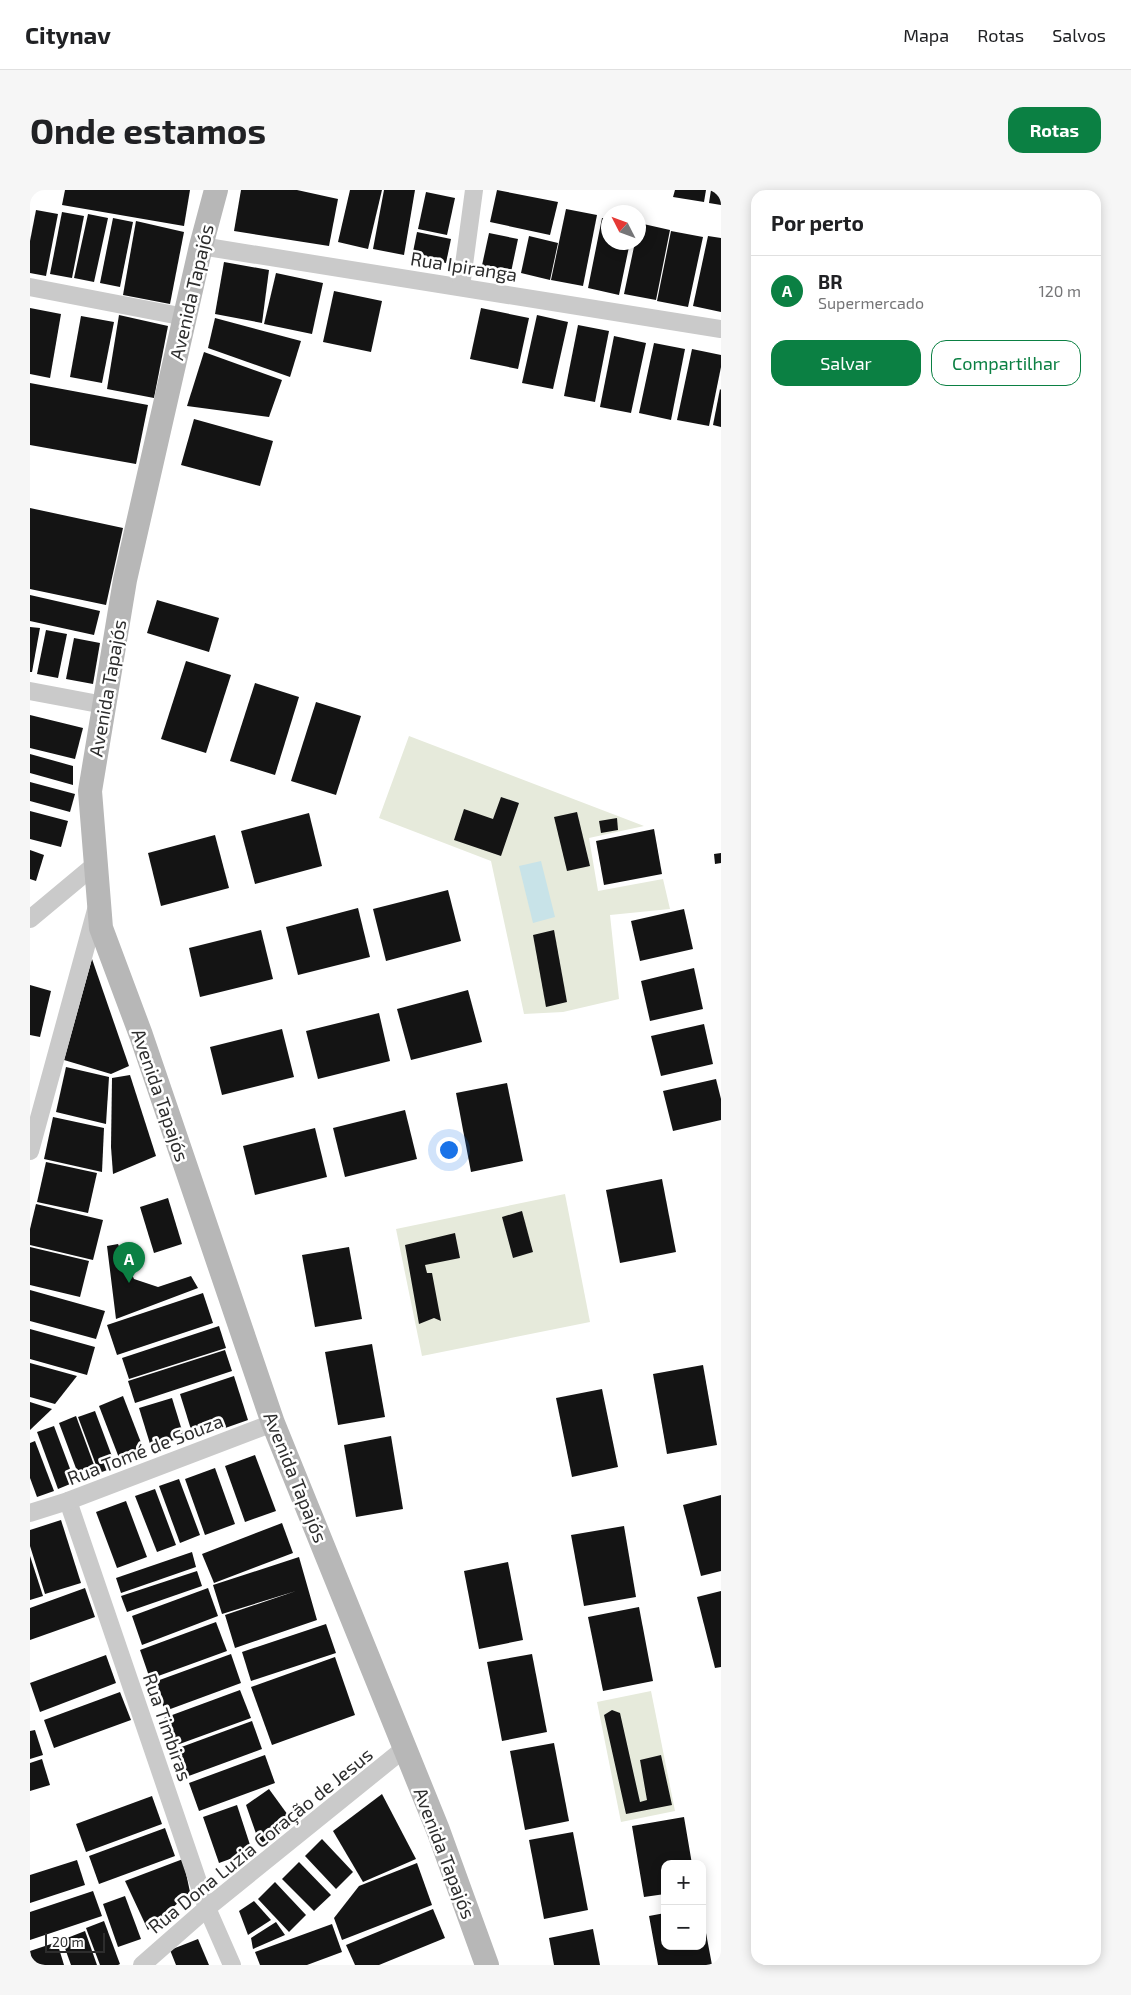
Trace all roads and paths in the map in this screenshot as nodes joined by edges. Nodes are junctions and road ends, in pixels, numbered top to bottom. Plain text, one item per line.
1 (216, 190) edge
2 (474, 190) edge
3 (201, 246) junction
4 (30, 287) edge
5 (461, 287) junction
6 (185, 317) junction
7 (721, 329) edge
8 (30, 691) edge
9 (104, 705) junction
10 (96, 864) junction
11 (99, 900) junction
12 (30, 919) edge
13 (30, 1151) edge
14 (273, 1423) junction
15 (68, 1501) junction
16 (30, 1512) edge
17 (405, 1748) junction
18 (207, 1908) junction
19 (142, 1965) edge
20 (232, 1965) edge
21 (488, 1965) edge

1 - 3 main road, Avenida Tapajós
2 - 5 street
3 - 5 street, Rua Ipiranga
3 - 6 main road, Avenida Tapajós
4 - 6 street
5 - 7 street, Rua Ipiranga
6 - 9 main road, Avenida Tapajós
8 - 9 street
9 - 10 main road, Avenida Tapajós
10 - 11 main road, Avenida Tapajós
10 - 12 street
11 - 13 street
11 - 14 main road, Avenida Tapajós
14 - 15 street, Rua Tomé de Souza
14 - 17 main road, Avenida Tapajós
15 - 16 street, Rua Tomé de Souza
15 - 18 street, Rua Timbiras
17 - 18 street, Rua Dona Luzia Coração de Jesus
17 - 21 main road, Avenida Tapajós
18 - 19 street, Rua Dona Luzia Coração de Jesus
18 - 20 street, Rua Timbiras

